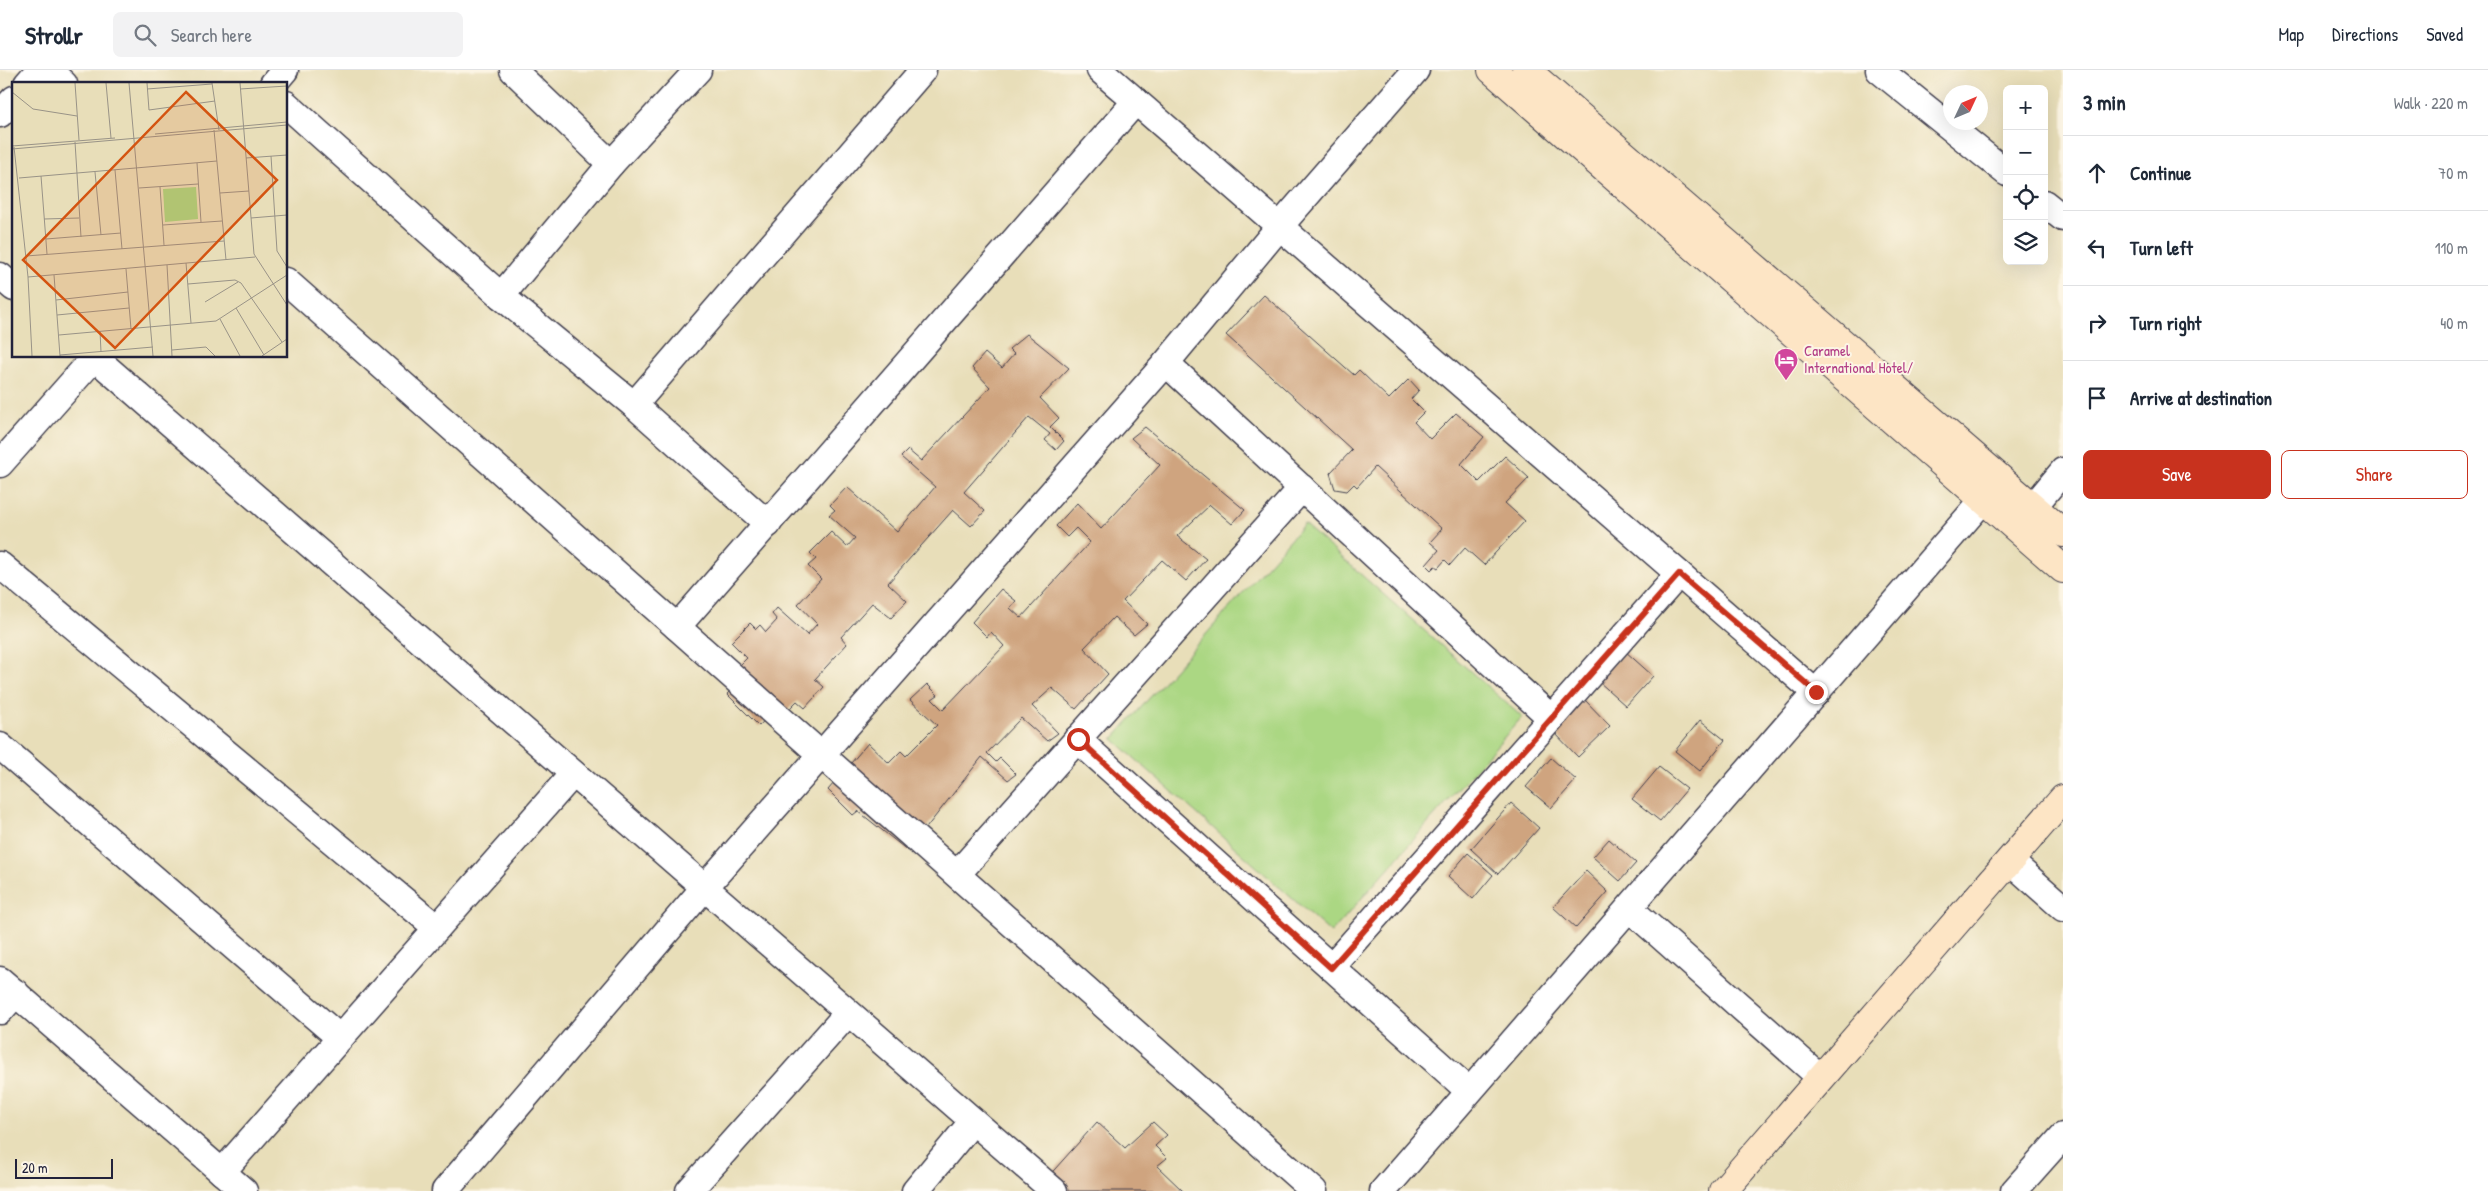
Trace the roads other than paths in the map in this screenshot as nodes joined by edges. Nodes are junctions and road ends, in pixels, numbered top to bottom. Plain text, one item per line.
1 (39, 70) edge
2 (49, 70) edge
3 (285, 70) edge
4 (513, 70) edge
5 (698, 70) edge
6 (923, 70) edge
7 (1100, 70) edge
8 (1416, 70) edge
9 (1492, 70) edge
10 (1526, 70) edge
11 (1879, 70) edge
12 (29, 82) edge
13 (62, 82) edge
14 (275, 82) edge
15 (12, 101) edge
16 (1136, 101) junction
17 (288, 106) edge
18 (0, 114) edge
19 (611, 164) junction
20 (2003, 169) edge
21 (2048, 205) edge
22 (2063, 218) edge
23 (1280, 226) junction
24 (0, 276) edge
25 (288, 283) edge
26 (12, 286) edge
27 (501, 296) junction
28 (92, 358) edge
29 (94, 358) edge
30 (1166, 363) junction
31 (634, 405) junction
32 (0, 464) edge
33 (2063, 471) edge
34 (2000, 480) junction
35 (1302, 488) junction
36 (1982, 500) junction
37 (2034, 508) junction
38 (768, 524) junction
39 (2015, 528) junction
40 (2063, 533) edge
41 (0, 565) edge
42 (2063, 568) edge
43 (1679, 574) junction
44 (677, 627) junction
45 (1816, 692) junction
46 (1551, 718) junction
47 (1078, 739) junction
48 (0, 746) edge
49 (820, 754) junction
50 (573, 774) junction
51 (2063, 799) edge
52 (2010, 861) junction
53 (958, 873) junction
54 (704, 888) junction
55 (1629, 908) junction
56 (2063, 908) edge
57 (437, 928) junction
58 (1331, 968) junction
59 (5, 995) edge
60 (848, 1013) junction
61 (340, 1038) junction
62 (1821, 1078) junction
63 (1468, 1090) junction
64 (973, 1121) junction
65 (2062, 1137) edge
66 (222, 1172) junction
67 (244, 1191) edge
68 (445, 1191) edge
69 (689, 1191) edge
70 (915, 1191) edge
71 (1054, 1191) edge
72 (1314, 1191) edge
73 (1383, 1191) edge
74 (1723, 1191) edge
75 (2014, 1191) edge

1 - 12 street
2 - 13 street
3 - 14 street
4 - 19 street
5 - 19 street
6 - 31 street
7 - 16 street
8 - 23 street
9 - 36 street
10 - 34 street
11 - 20 street
15 - 18 street
16 - 23 street
16 - 38 street
17 - 27 street
19 - 27 street
21 - 22 street
23 - 30 street
23 - 43 street
24 - 26 street
25 - 44 street
27 - 31 street
28 - 32 street
29 - 50 street
30 - 35 street
30 - 49 street
31 - 38 street
33 - 37 street
34 - 36 street
34 - 37 street
35 - 46 street
35 - 47 street
36 - 39 street
36 - 45 street
37 - 39 street
37 - 40 street
38 - 44 street
39 - 42 street
41 - 57 street
43 - 45 street
43 - 46 street
44 - 49 street
45 - 55 street
46 - 58 street
47 - 53 street
47 - 58 street
48 - 61 street
49 - 53 street
49 - 54 street
50 - 54 street
50 - 57 street
51 - 52 street
52 - 56 street
52 - 62 street
53 - 72 street
54 - 60 street
54 - 68 street
55 - 62 street
55 - 63 street
57 - 61 street
58 - 63 street
59 - 66 street
60 - 64 street
60 - 69 street
61 - 66 street
62 - 74 street
63 - 73 street
64 - 70 street
64 - 71 street
65 - 75 street
66 - 67 street

